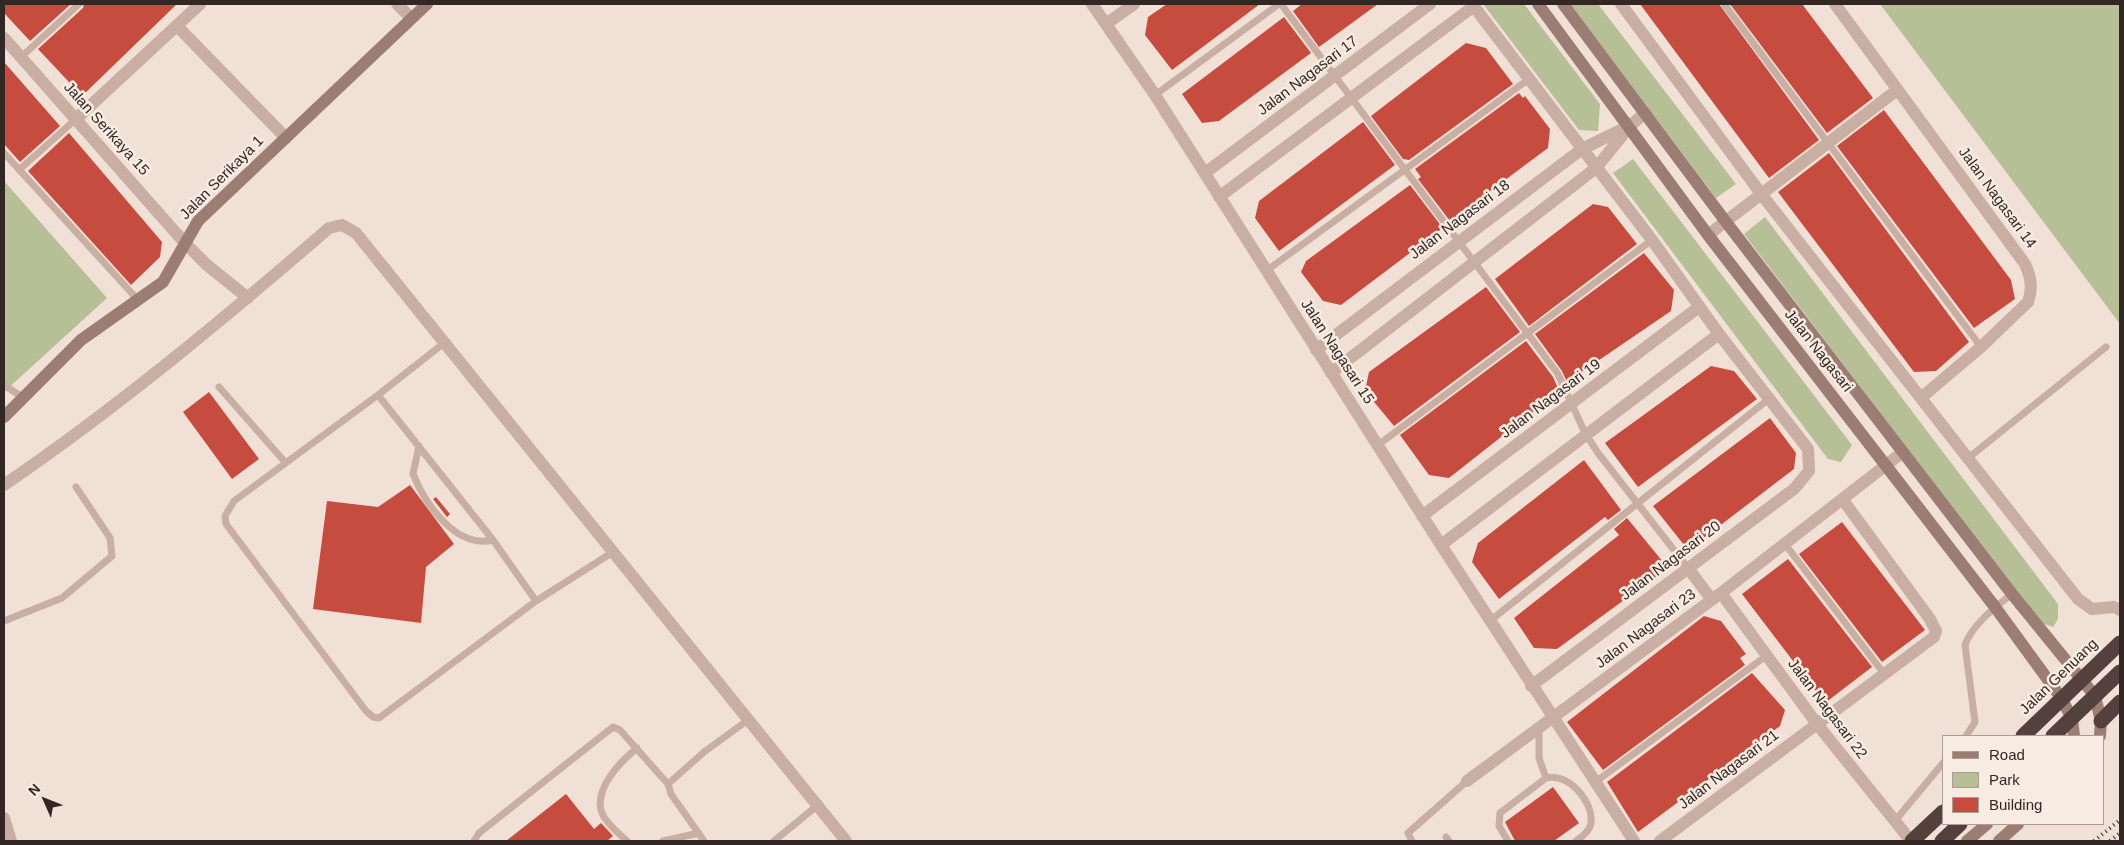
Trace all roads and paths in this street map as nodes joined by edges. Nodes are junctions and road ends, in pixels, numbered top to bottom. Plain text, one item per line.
1 (78, 4) edge
2 (200, 4) edge
3 (397, 4) edge
4 (426, 4) edge
5 (1094, 4) edge
6 (1134, 4) edge
7 (1280, 4) edge
8 (1430, 4) edge
9 (1538, 4) edge
10 (1563, 4) edge
11 (1621, 4) edge
12 (1724, 4) edge
13 (1835, 4) edge
14 (1473, 5) edge
15 (411, 18) junction
16 (1106, 24) junction
17 (177, 26) junction
18 (4, 38) edge
19 (20, 58) junction
20 (1334, 78) junction
21 (1529, 79) junction
22 (1898, 90) junction
23 (1155, 95) junction
24 (1350, 99) junction
25 (1646, 112) junction
26 (76, 119) junction
27 (1630, 126) junction
28 (286, 138) junction
29 (1829, 144) junction
30 (1582, 149) junction
31 (4, 153) edge
32 (1596, 168) junction
33 (1405, 169) junction
34 (19, 170) junction
35 (1205, 173) junction
36 (1762, 195) junction
37 (1220, 197) junction
38 (1726, 222) junction
39 (1708, 235) junction
40 (1652, 240) junction
41 (1459, 241) junction
42 (184, 242) junction
43 (1475, 264) junction
44 (1266, 271) junction
45 (248, 298) junction
46 (138, 300) junction
47 (1699, 308) junction
48 (1527, 333) junction
49 (1719, 334) junction
50 (444, 343) junction
51 (1981, 347) junction
52 (2106, 347) dead end
53 (1316, 350) junction
54 (1331, 373) junction
55 (4, 385) edge
56 (219, 387) dead end
57 (378, 395) junction
58 (22, 397) junction
59 (1922, 397) junction
60 (1770, 398) junction
61 (1572, 403) junction
62 (4, 417) edge
63 (1586, 433) junction
64 (1378, 445) junction
65 (419, 446) junction
66 (1903, 452) junction
67 (1967, 459) junction
68 (284, 462) junction
69 (1886, 466) junction
70 (4, 485) edge
71 (76, 487) dead end
72 (1843, 500) junction
73 (1636, 504) junction
74 (1422, 516) junction
75 (493, 540) junction
76 (1785, 544) junction
77 (1441, 545) junction
78 (613, 552) junction
79 (1688, 568) junction
80 (2012, 594) junction
81 (1716, 597) junction
82 (536, 601) junction
83 (1995, 607) junction
84 (2120, 610) edge
85 (1490, 620) junction
86 (4, 621) edge
87 (2120, 643) edge
88 (1766, 656) junction
89 (2120, 672) edge
90 (1885, 676) junction
91 (2083, 681) junction
92 (1531, 686) junction
93 (2095, 696) junction
94 (2062, 699) junction
95 (2120, 702) edge
96 (1552, 719) junction
97 (2072, 719) junction
98 (748, 720) junction
99 (2101, 721) junction
100 (1816, 724) junction
101 (1540, 728) junction
102 (1967, 735) edge
103 (2024, 735) edge
104 (2054, 735) edge
105 (2074, 735) edge
106 (2100, 735) edge
107 (637, 748) junction
108 (1942, 764) edge
109 (1546, 778) junction
110 (1467, 781) joint
111 (1594, 783) junction
112 (668, 784) junction
113 (818, 806) junction
114 (1942, 813) edge
115 (4, 818) edge
116 (1894, 823) junction
117 (1959, 825) edge
118 (1986, 825) edge
119 (2017, 825) edge
120 (699, 834) junction
121 (11, 841) edge
122 (474, 841) edge
123 (628, 841) edge
124 (663, 841) edge
125 (704, 841) edge
126 (774, 841) edge
127 (846, 841) edge
128 (1412, 841) edge
129 (1508, 841) edge
130 (1576, 841) edge
131 (1634, 841) edge
132 (1660, 841) edge
133 (1911, 841) edge
134 (1942, 841) edge
135 (1967, 841) edge
136 (1999, 841) edge

1 - 19 lane
2 - 17 street
3 - 15 street
4 - 15 street, Jalan Serikaya 1
5 - 16 street, Jalan Nagasari 15
6 - 16 street
7 - 20 lane
7 - 23 lane
8 - 20 street, Jalan Nagasari 17
9 - 27 street, Jalan Nagasari
10 - 25 street, Jalan Nagasari
11 - 36 street
12 - 29 lane
13 - 22 street, Jalan Nagasari 14
14 - 21 street
14 - 24 street
15 - 28 street, Jalan Serikaya 1
16 - 23 street, Jalan Nagasari 15
17 - 26 street
17 - 28 street
18 - 19 street, Jalan Serikaya 15
19 - 26 street, Jalan Serikaya 15
20 - 24 lane
20 - 35 street, Jalan Nagasari 17
21 - 30 street
21 - 33 lane
22 - 29 street
22 - 51 street, Jalan Nagasari 14
23 - 35 street, Jalan Nagasari 15
24 - 33 lane
24 - 37 street
25 - 27 street
25 - 38 street, Jalan Nagasari
26 - 34 lane
26 - 42 street, Jalan Serikaya 15
27 - 30 street, Jalan Nagasari 18
27 - 32 street
27 - 39 street, Jalan Nagasari
28 - 42 street, Jalan Serikaya 1
29 - 36 street
29 - 51 lane
30 - 32 street
30 - 41 street, Jalan Nagasari 18
31 - 34 lane
32 - 40 street
32 - 43 street
33 - 41 lane
33 - 44 lane
34 - 46 lane
35 - 37 street, Jalan Nagasari 15
36 - 38 street
36 - 59 street
37 - 44 street, Jalan Nagasari 15
38 - 39 street
38 - 66 street, Jalan Nagasari
39 - 69 street, Jalan Nagasari
40 - 47 street
40 - 48 lane
41 - 43 lane
41 - 53 street, Jalan Nagasari 18
42 - 45 street, Jalan Serikaya 15
42 - 46 street, Jalan Serikaya 1
43 - 48 lane
43 - 54 street
44 - 53 street, Jalan Nagasari 15
45 - 50 street
45 - 70 street
46 - 58 street, Jalan Serikaya 1
47 - 49 street
47 - 61 street, Jalan Nagasari 19
48 - 61 lane
48 - 64 lane
49 - 60 street
49 - 63 street
50 - 57 lane
50 - 78 street
51 - 59 street, Jalan Nagasari 14
52 - 67 lane
53 - 54 street, Jalan Nagasari 15
54 - 64 street, Jalan Nagasari 15
55 - 58 lane
56 - 68 lane
57 - 65 lane
57 - 68 lane
58 - 62 street, Jalan Serikaya 1
59 - 67 street
60 - 73 lane
60 - 79 street, Jalan Nagasari 20
61 - 63 lane
61 - 74 street, Jalan Nagasari 19
63 - 73 lane
63 - 77 street
64 - 74 street, Jalan Nagasari 15
65 - 75 lane
65 - 75 lane
66 - 69 street, Jalan Nagasari 23
66 - 80 street, Jalan Nagasari
67 - 84 street
68 - 82 lane
69 - 72 street, Jalan Nagasari 23
69 - 83 street, Jalan Nagasari
71 - 86 lane
72 - 76 street, Jalan Nagasari 23
72 - 90 street
73 - 79 lane
73 - 85 lane
74 - 77 street, Jalan Nagasari 15
75 - 82 lane
76 - 81 street, Jalan Nagasari 23
76 - 90 lane
77 - 85 street, Jalan Nagasari 15
78 - 82 lane
78 - 98 street
79 - 81 street, Jalan Nagasari 22
79 - 92 street, Jalan Nagasari 20
80 - 83 lane
80 - 91 street, Jalan Nagasari
81 - 88 street, Jalan Nagasari 22
81 - 96 street, Jalan Nagasari 23
83 - 94 street, Jalan Nagasari
83 - 102 lane
85 - 92 street, Jalan Nagasari 15
87 - 91 highway, Jalan Genuang
88 - 100 street, Jalan Nagasari 22
88 - 111 lane
89 - 93 highway
90 - 100 street
91 - 93 street, Jalan Nagasari
91 - 94 highway, Jalan Genuang
92 - 96 street, Jalan Nagasari 15
93 - 97 highway
93 - 99 street
94 - 97 street, Jalan Nagasari
94 - 103 highway, Jalan Genuang
95 - 99 highway
96 - 101 street, Jalan Nagasari 23
96 - 111 street
97 - 104 highway
97 - 105 street, Jalan Nagasari
98 - 112 lane
98 - 113 street
99 - 106 street
100 - 116 street, Jalan Nagasari 22
100 - 132 street, Jalan Nagasari 21
101 - 109 lane
101 - 110 street, Jalan Nagasari 23
107 - 112 lane
107 - 122 lane
107 - 123 lane
108 - 116 lane
109 - 129 lane
109 - 130 lane
110 - 128 lane
111 - 131 street
112 - 120 lane
113 - 126 lane
113 - 127 street
114 - 133 highway
115 - 121 street
116 - 133 street, Jalan Nagasari 22
117 - 134 highway
118 - 135 street
119 - 136 street
120 - 124 lane
120 - 125 lane

